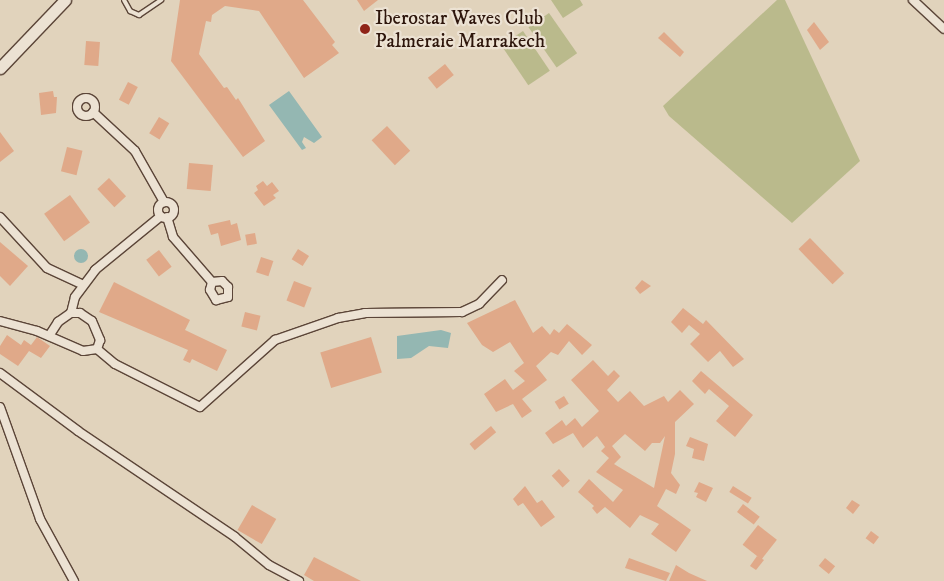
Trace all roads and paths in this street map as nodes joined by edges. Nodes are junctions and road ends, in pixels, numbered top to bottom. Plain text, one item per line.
1 (65, 0) edge
2 (124, 0) edge
3 (161, 0) edge
4 (918, 1) edge
5 (944, 29) edge
6 (0, 68) edge
7 (93, 112) dead end
8 (164, 202) junction
9 (164, 216) junction
10 (0, 217) edge
11 (502, 280) dead end
12 (212, 282) dead end
13 (82, 285) junction
14 (71, 313) junction
15 (1, 323) edge
16 (49, 336) junction
17 (97, 349) junction
18 (0, 373) edge
19 (0, 407) edge
20 (74, 581) edge
21 (299, 581) edge

1 - 6 street
2 - 3 lane
4 - 5 street
7 - 8 street
8 - 9 street
8 - 9 street
9 - 12 street
9 - 13 street
10 - 13 street
11 - 17 street
13 - 14 street
14 - 16 street
14 - 17 street
15 - 16 street
16 - 17 street
18 - 21 street
19 - 20 street

